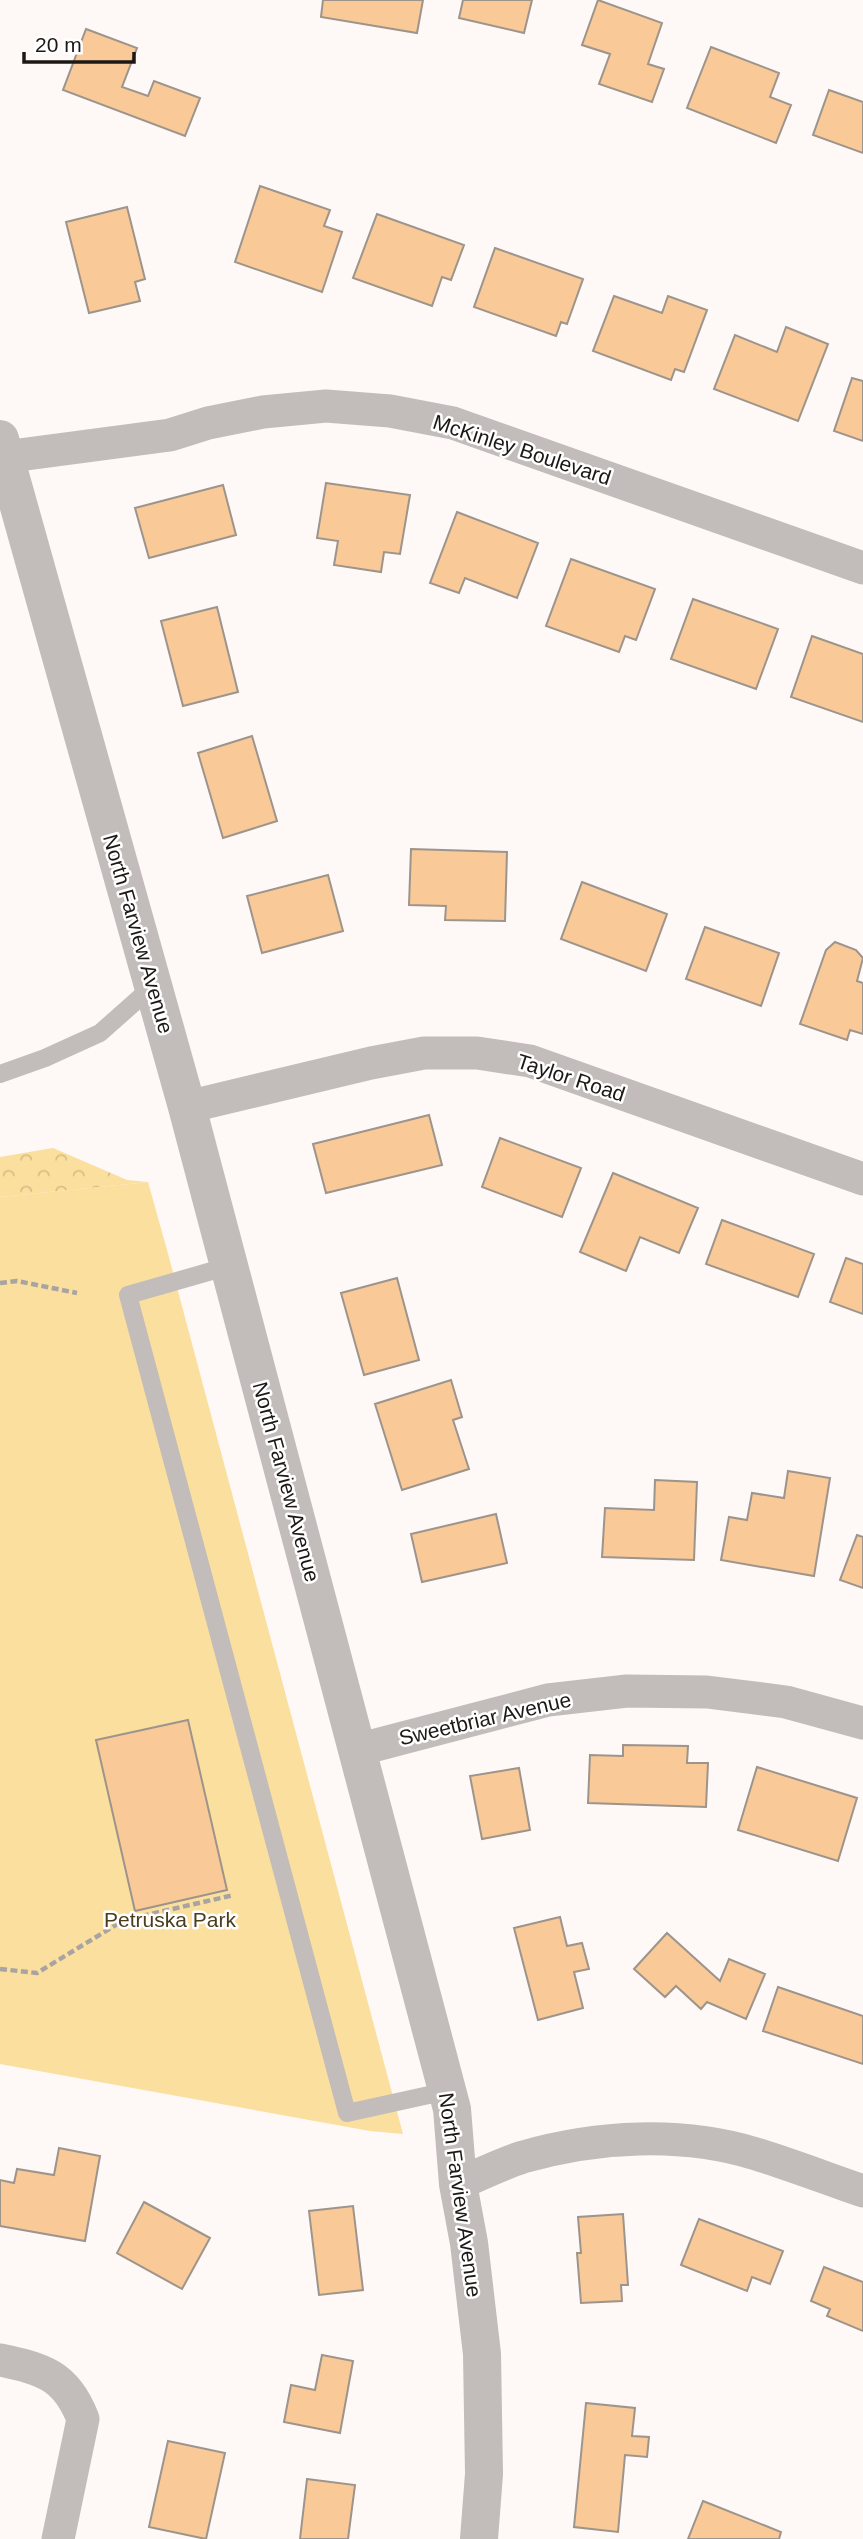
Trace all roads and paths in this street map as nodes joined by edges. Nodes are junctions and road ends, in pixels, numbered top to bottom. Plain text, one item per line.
1 (2, 448) edge
2 (863, 568) edge
3 (153, 986) junction
4 (0, 1074) edge
5 (187, 1107) junction
6 (863, 1180) edge
7 (229, 1266) junction
8 (0, 1283) edge
9 (77, 1293) dead end
10 (863, 1723) edge
11 (357, 1750) junction
12 (234, 1895) dead end
13 (0, 1969) edge
14 (447, 2091) junction
15 (458, 2184) junction
16 (863, 2191) edge
17 (0, 2360) edge
18 (58, 2539) edge
19 (479, 2539) edge

1 - 2 street, McKinley Boulevard
1 - 3 street, North Farview Avenue
3 - 4 lane
3 - 5 street, North Farview Avenue
5 - 6 street, Taylor Road
5 - 7 street, North Farview Avenue
7 - 11 street, North Farview Avenue
7 - 14 lane
8 - 9 path
10 - 11 street, Sweetbriar Avenue
11 - 14 street, North Farview Avenue
12 - 13 path
14 - 15 street, North Farview Avenue
15 - 16 street
15 - 19 street, North Farview Avenue
17 - 18 street

